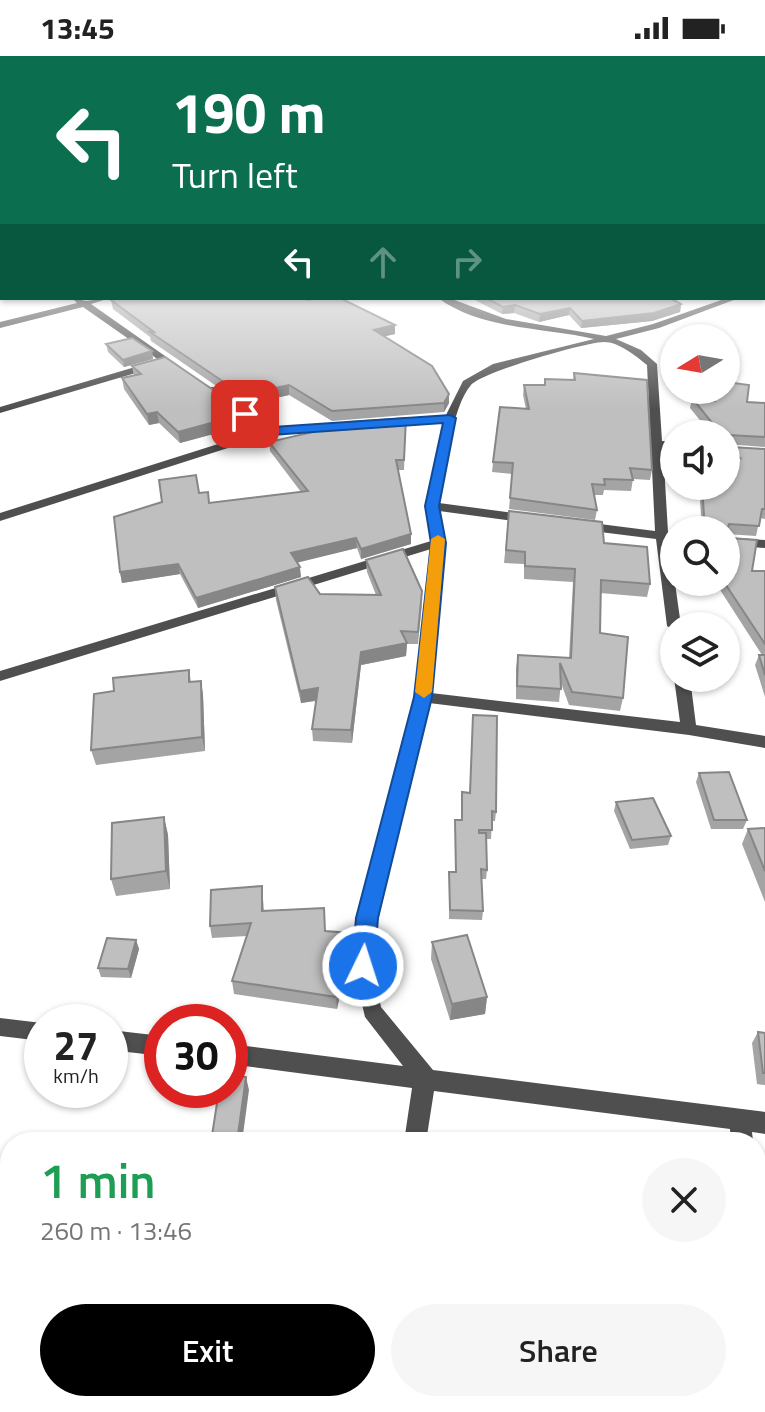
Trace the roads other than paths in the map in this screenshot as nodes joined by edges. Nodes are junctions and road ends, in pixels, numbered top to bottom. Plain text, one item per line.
1 (451, 300) edge
2 (729, 300) edge
3 (80, 301) edge
4 (0, 325) edge
5 (603, 338) junction
6 (167, 361) junction
7 (0, 410) edge
8 (450, 418) junction
9 (271, 431) junction
10 (656, 444) junction
11 (660, 444) edge
12 (740, 451) edge
13 (765, 453) edge
14 (432, 506) junction
15 (665, 516) edge
16 (0, 517) edge
17 (539, 520) edge
18 (570, 524) edge
19 (660, 535) edge
20 (740, 542) edge
21 (438, 543) junction
22 (765, 544) edge
23 (0, 676) edge
24 (684, 692) edge
25 (423, 697) junction
26 (689, 729) junction
27 (765, 742) edge
28 (0, 1027) edge
29 (24, 1030) edge
30 (248, 1056) edge
31 (425, 1077) junction
32 (740, 1118) junction
33 (765, 1123) edge
34 (417, 1132) edge
35 (741, 1132) edge

1 - 5 street
2 - 5 street
3 - 4 street
3 - 6 street
5 - 8 street
5 - 10 street
6 - 7 street
6 - 9 street
8 - 9 street
8 - 14 street
9 - 16 street
10 - 11 street
10 - 15 street
12 - 13 street
14 - 17 street
14 - 21 street
18 - 19 street
20 - 22 street
21 - 23 street
21 - 25 street
24 - 26 street
25 - 26 street
25 - 31 street
26 - 27 street
28 - 29 street
30 - 31 street
31 - 32 street
31 - 34 street
32 - 33 street
32 - 35 street

